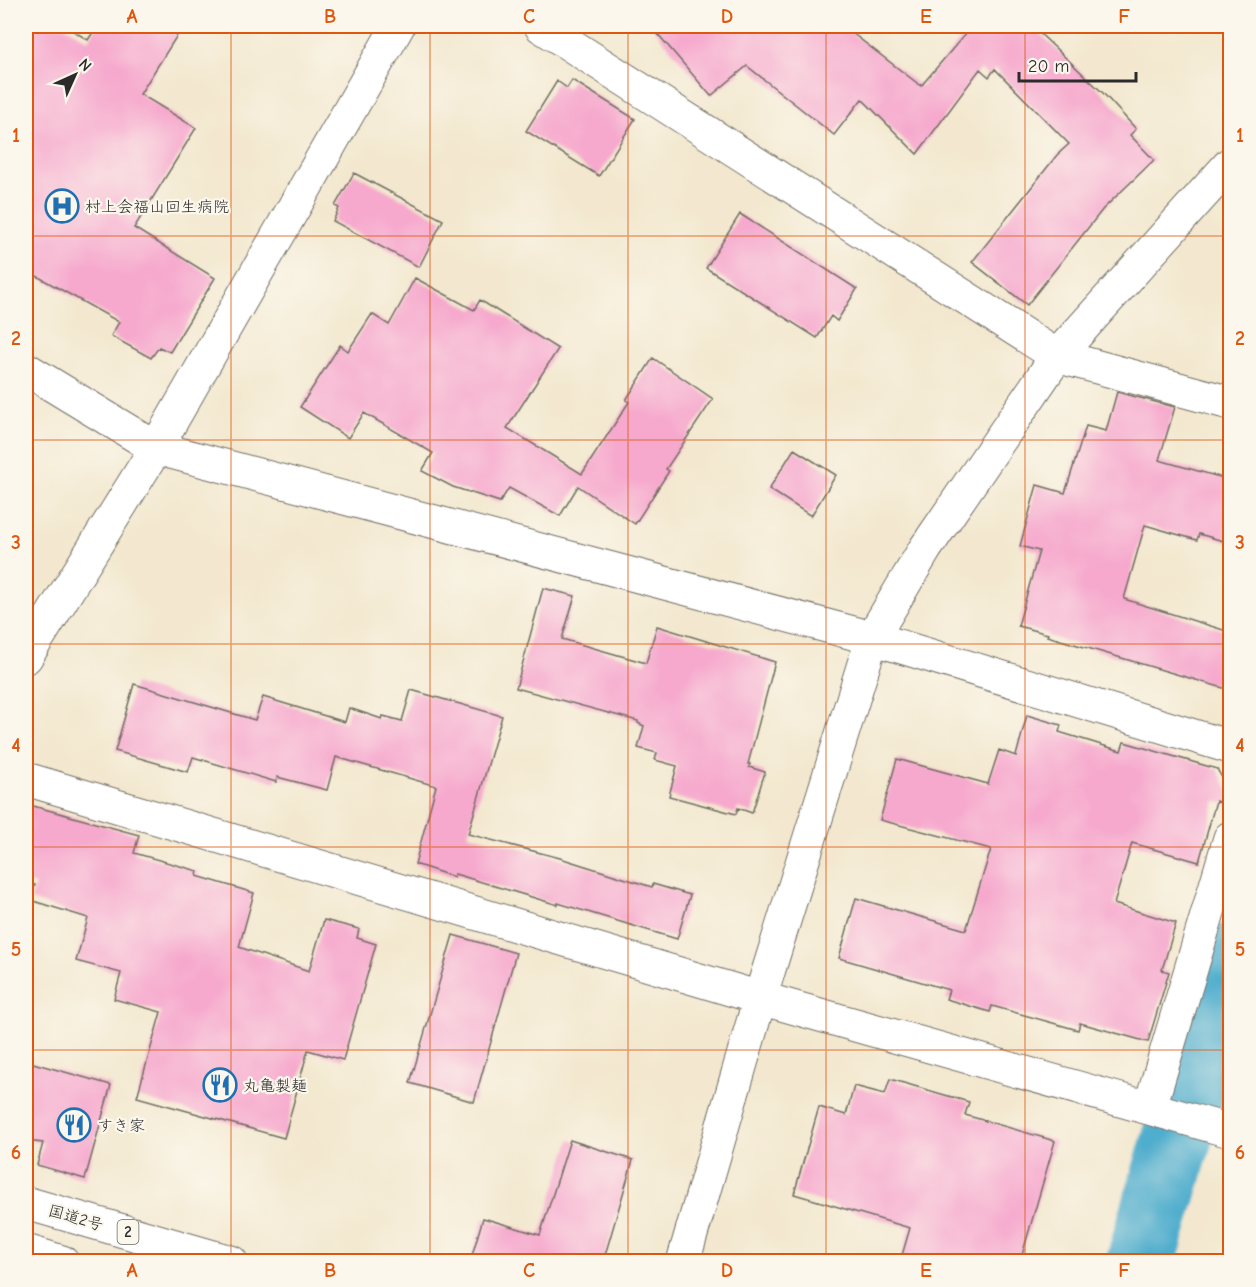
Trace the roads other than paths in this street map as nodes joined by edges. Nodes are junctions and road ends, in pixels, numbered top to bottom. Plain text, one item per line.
1 (398, 26) edge
2 (541, 26) edge
3 (1230, 164) edge
4 (1057, 356) junction
5 (26, 369) edge
6 (1230, 403) edge
7 (156, 448) junction
8 (872, 638) junction
9 (26, 657) edge
10 (1230, 747) edge
11 (26, 779) edge
12 (1230, 838) edge
13 (760, 998) junction
14 (1172, 1114) junction
15 (1230, 1131) edge
16 (26, 1203) edge
17 (26, 1251) edge
18 (62, 1262) edge
19 (231, 1262) edge
20 (683, 1262) edge

1 - 7 main road
2 - 4 main road
3 - 4 main road
4 - 6 main road
4 - 8 main road
5 - 7 main road
7 - 8 main road
7 - 9 main road
8 - 10 main road
8 - 13 main road
11 - 13 main road
12 - 14 main road
13 - 14 main road
13 - 20 main road
14 - 15 main road
16 - 19 main road, 国道2号 / 2
17 - 18 main road

